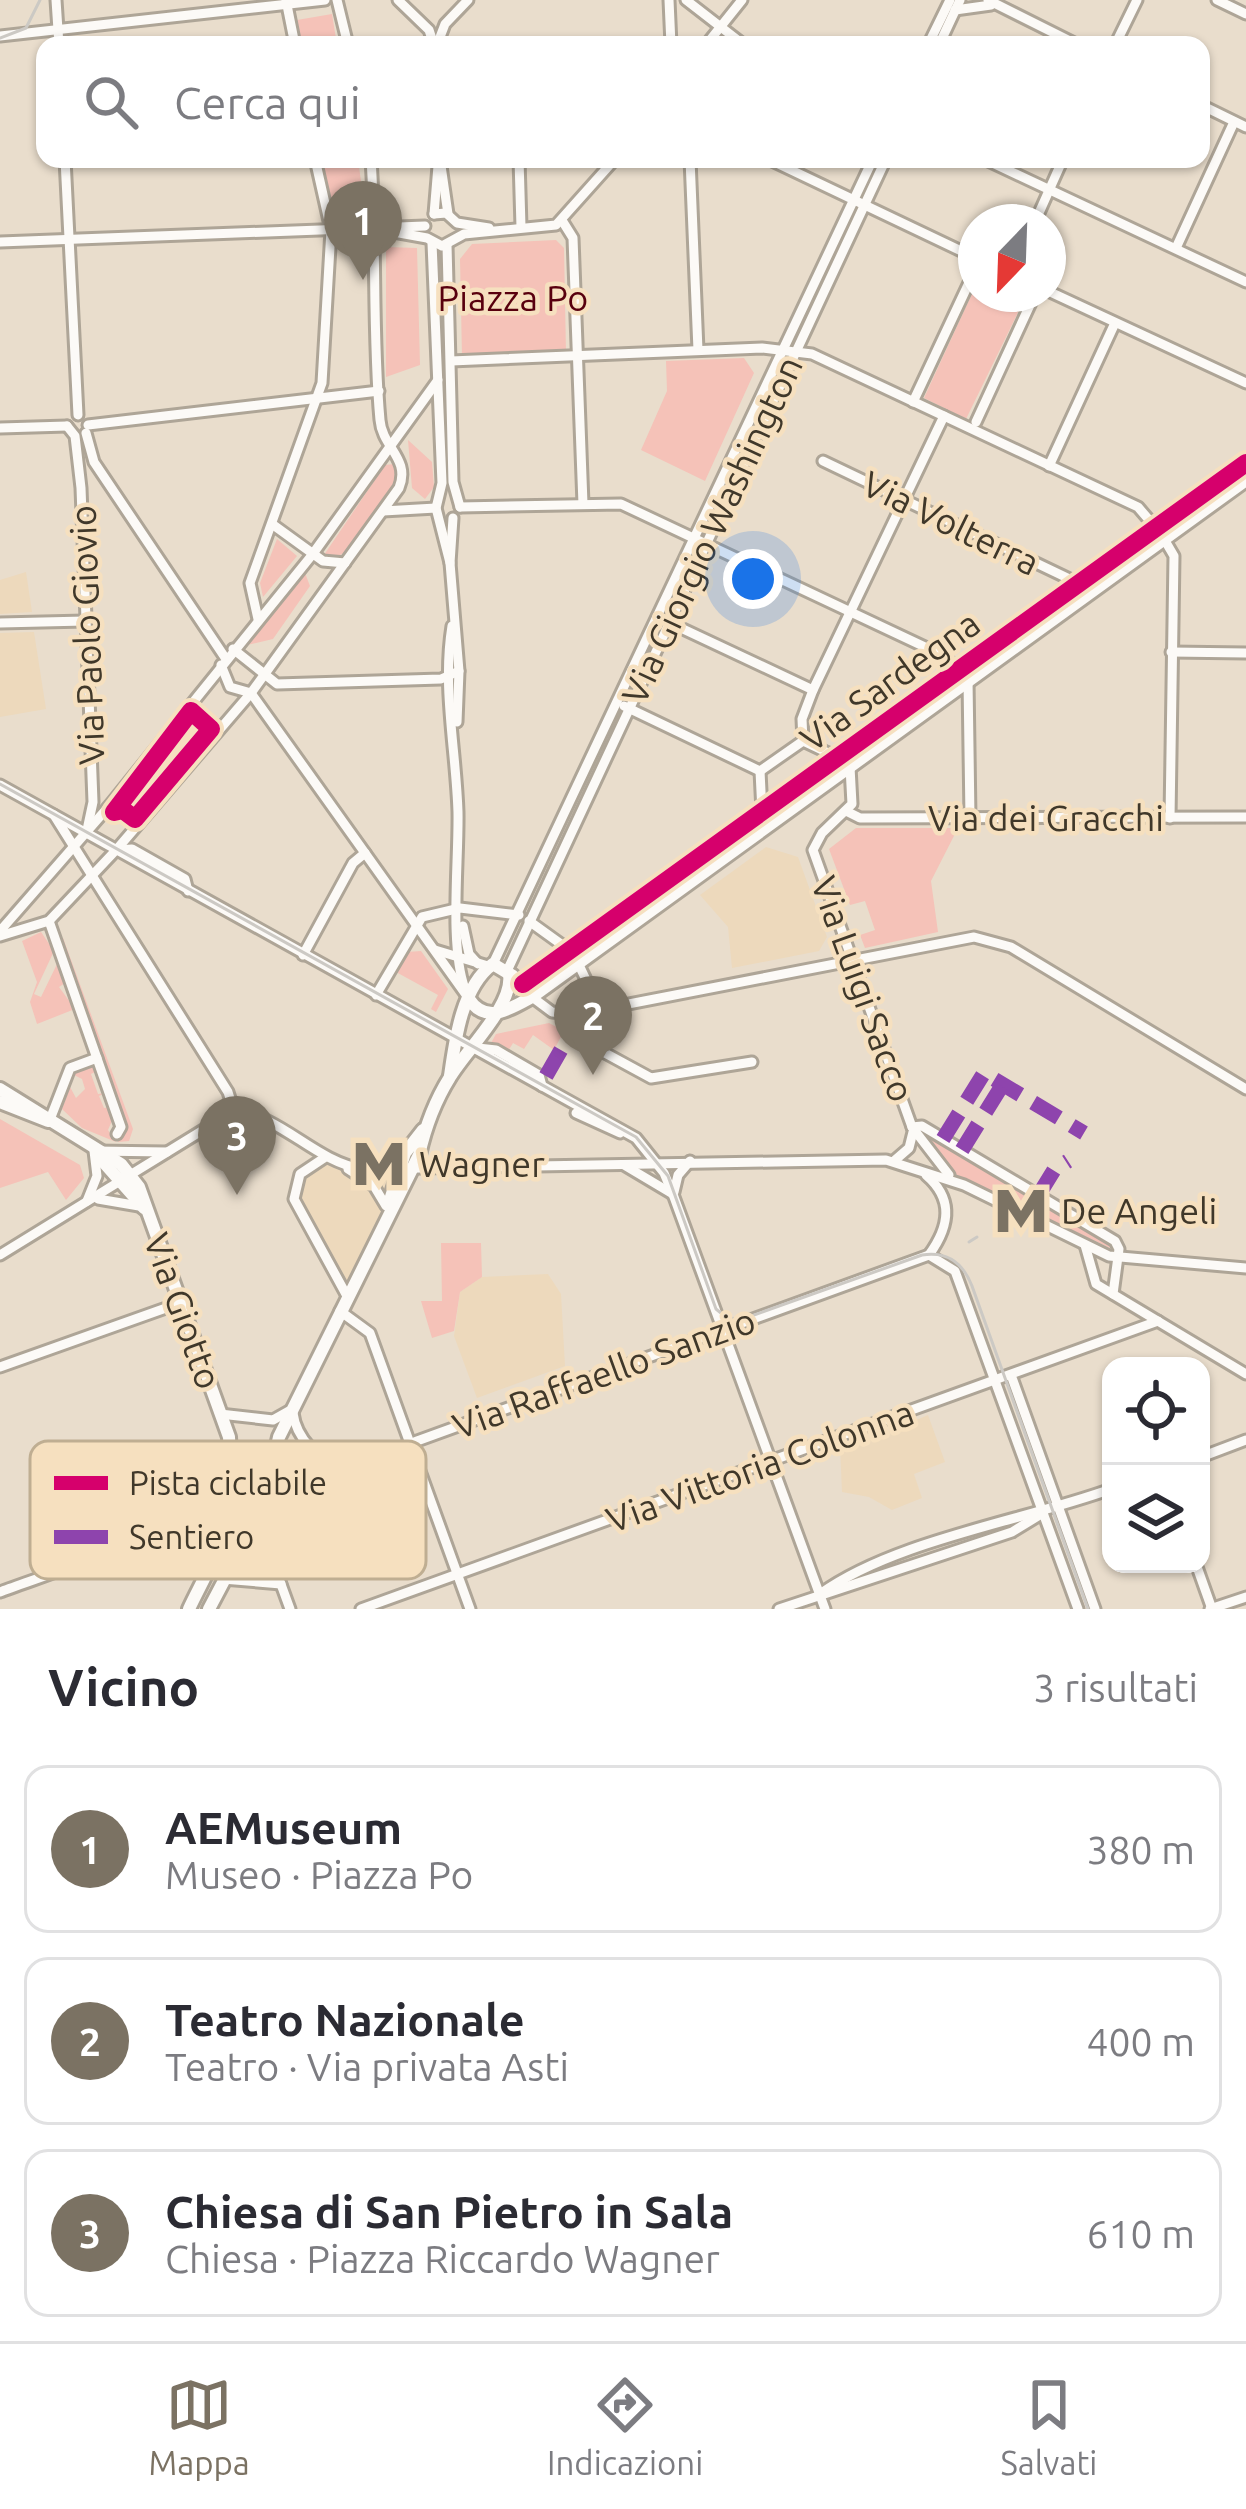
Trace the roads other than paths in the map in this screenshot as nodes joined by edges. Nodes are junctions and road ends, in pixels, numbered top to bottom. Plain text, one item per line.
1 (56, 0) edge
2 (325, 0) edge
3 (337, 0) edge
4 (398, 0) edge
5 (468, 0) edge
6 (669, 0) edge
7 (686, 0) edge
8 (742, 0) edge
9 (1137, 0) edge
10 (1217, 0) edge
11 (287, 2) edge
12 (990, 2) edge
13 (955, 4) edge
14 (1246, 14) edge
15 (423, 23) junction
16 (445, 24) junction
17 (720, 28) junction
18 (58, 30) junction
19 (0, 36) edge
20 (58, 36) edge
21 (293, 36) edge
22 (346, 36) edge
23 (431, 36) edge
24 (440, 36) edge
25 (671, 36) edge
26 (713, 36) edge
27 (730, 36) edge
28 (934, 36) edge
29 (943, 36) edge
30 (1060, 36) edge
31 (1119, 36) edge
32 (1210, 110) edge
33 (1234, 122) junction
34 (1246, 127) edge
35 (66, 168) edge
36 (317, 168) edge
37 (371, 168) edge
38 (439, 168) edge
39 (441, 168) edge
40 (519, 168) edge
41 (607, 168) edge
42 (690, 168) edge
43 (787, 168) edge
44 (870, 168) edge
45 (881, 168) edge
46 (1003, 168) edge
47 (1059, 168) edge
48 (1049, 190) junction
49 (860, 202) junction
50 (1043, 204) edge
51 (434, 214) junction
52 (448, 214) junction
53 (563, 221) junction
54 (458, 223) junction
55 (521, 227) junction
56 (493, 229) junction
57 (331, 230) junction
58 (377, 230) junction
59 (428, 236) junction
60 (457, 237) junction
61 (70, 239) junction
62 (0, 242) edge
63 (447, 245) junction
64 (1176, 248) junction
65 (958, 249) edge
66 (1246, 282) edge
67 (1066, 300) edge
68 (958, 307) edge
69 (1027, 312) edge
70 (1115, 323) junction
71 (698, 350) junction
72 (789, 351) junction
73 (579, 355) junction
74 (452, 361) junction
75 (438, 380) junction
76 (1246, 383) edge
77 (379, 391) junction
78 (319, 394) junction
79 (914, 402) junction
80 (78, 415) junction
81 (944, 416) junction
82 (67, 426) junction
83 (975, 426) junction
84 (0, 428) edge
85 (83, 432) junction
86 (392, 445) junction
87 (823, 461) dead end
88 (94, 462) junction
89 (1246, 463) edge
90 (79, 465) junction
91 (1049, 466) junction
92 (1246, 480) edge
93 (904, 500) junction
94 (458, 502) junction
95 (583, 504) junction
96 (439, 507) junction
97 (382, 511) junction
98 (453, 518) junction
99 (272, 524) junction
100 (1160, 533) junction
101 (701, 541) junction
102 (312, 555) junction
103 (345, 563) junction
104 (450, 563) junction
105 (1084, 588) junction
106 (850, 613) junction
107 (258, 619) junction
108 (86, 620) junction
109 (664, 620) junction
110 (0, 623) edge
111 (452, 626) junction
112 (1172, 652) junction
113 (1246, 653) edge
114 (227, 657) junction
115 (459, 671) junction
116 (964, 675) junction
117 (264, 676) junction
118 (446, 679) junction
119 (813, 690) junction
120 (251, 692) junction
121 (623, 705) junction
122 (455, 733) junction
123 (803, 741) junction
124 (846, 763) junction
125 (760, 770) junction
126 (0, 785) edge
127 (848, 812) junction
128 (54, 814) junction
129 (1246, 817) edge
130 (970, 818) junction
131 (1170, 818) junction
132 (766, 819) junction
133 (86, 834) junction
134 (74, 849) junction
135 (117, 850) junction
136 (365, 853) junction
137 (91, 876) junction
138 (164, 876) junction
139 (188, 891) junction
140 (212, 904) junction
141 (460, 908) junction
142 (524, 918) junction
143 (49, 921) junction
144 (414, 924) junction
145 (0, 934) edge
146 (430, 947) junction
147 (303, 955) junction
148 (576, 958) junction
149 (850, 958) junction
150 (458, 960) junction
151 (486, 964) junction
152 (508, 972) junction
153 (523, 984) junction
154 (376, 995) junction
155 (532, 997) junction
156 (470, 999) junction
157 (600, 1009) junction
158 (492, 1014) junction
159 (577, 1014) junction
160 (456, 1039) junction
161 (473, 1048) junction
162 (97, 1058) junction
163 (752, 1062) dead end
164 (449, 1077) junction
165 (0, 1089) edge
166 (1246, 1089) edge
167 (0, 1102) edge
168 (234, 1111) junction
169 (116, 1115) dead end
170 (50, 1122) junction
171 (912, 1127) junction
172 (94, 1151) junction
173 (167, 1152) junction
174 (928, 1154) junction
175 (324, 1159) junction
176 (690, 1161) junction
177 (894, 1161) junction
178 (656, 1162) junction
179 (618, 1164) junction
180 (343, 1166) junction
181 (406, 1167) junction
182 (918, 1168) junction
183 (125, 1178) junction
184 (964, 1185) junction
185 (674, 1197) junction
186 (87, 1201) junction
187 (145, 1209) junction
188 (388, 1210) junction
189 (1085, 1246) junction
190 (0, 1255) edge
191 (928, 1255) junction
192 (1117, 1257) junction
193 (1246, 1268) edge
194 (1112, 1294) junction
195 (347, 1296) junction
196 (181, 1303) junction
197 (340, 1312) junction
198 (1158, 1321) junction
199 (723, 1327) junction
200 (0, 1349) edge
201 (3, 1366) edge
202 (1246, 1374) edge
203 (1010, 1375) junction
204 (996, 1381) junction
205 (293, 1407) junction
206 (220, 1414) junction
207 (229, 1437) junction
208 (279, 1437) junction
209 (229, 1441) edge
210 (233, 1441) edge
211 (275, 1441) edge
212 (278, 1441) edge
213 (307, 1441) edge
214 (409, 1441) edge
215 (418, 1441) edge
216 (1246, 1441) edge
217 (1210, 1454) edge
218 (771, 1462) junction
219 (426, 1488) edge
220 (1102, 1492) edge
221 (1058, 1508) junction
222 (1043, 1513) junction
223 (1008, 1518) junction
224 (1012, 1532) junction
225 (1199, 1573) edge
226 (457, 1574) junction
227 (853, 1575) junction
228 (34, 1579) edge
229 (203, 1579) edge
230 (279, 1579) edge
231 (223, 1580) joint
232 (281, 1584) junction
233 (859, 1587) junction
234 (0, 1592) edge
235 (820, 1594) junction
236 (1246, 1597) edge
237 (189, 1609) edge
238 (209, 1609) edge
239 (290, 1609) edge
240 (361, 1609) edge
241 (470, 1609) edge
242 (779, 1609) edge
243 (825, 1609) edge
244 (1078, 1609) edge
245 (1095, 1609) edge
246 (1211, 1609) edge

1 - 18 street
2 - 11 street
3 - 22 street
4 - 15 street
5 - 16 street
6 - 25 street
7 - 17 street
8 - 17 street
9 - 31 street
10 - 14 street
11 - 18 street
11 - 21 street
12 - 13 street
12 - 30 street
13 - 28 street
13 - 29 street
15 - 16 street
15 - 23 street
16 - 24 street
17 - 26 street
17 - 27 street
18 - 19 street
18 - 20 street
32 - 33 street
33 - 34 street
33 - 64 street
35 - 61 street
36 - 57 street
37 - 58 street
38 - 51 street
39 - 52 street
40 - 55 street
41 - 53 street
42 - 71 street
43 - 49 street
44 - 49 street, Via Giorgio Washington
45 - 49 street, Via Giorgio Washington
46 - 48 street
47 - 48 street
48 - 50 street
48 - 64 street
49 - 65 street
49 - 72 street, Via Giorgio Washington
51 - 52 street
51 - 59 street
52 - 54 street
53 - 55 street
53 - 73 street
54 - 56 street
54 - 60 street
55 - 56 street
56 - 60 street
57 - 58 street
57 - 61 street
57 - 78 street
58 - 59 street
58 - 77 street
59 - 63 street
59 - 75 street
60 - 63 street
61 - 62 street
61 - 80 street
63 - 74 street
64 - 66 street
67 - 70 street
68 - 79 street
69 - 83 street
70 - 76 street
70 - 91 street
71 - 72 street
71 - 73 street
72 - 79 street
72 - 101 street, Via Giorgio Washington
73 - 74 street
73 - 95 street
74 - 94 street
75 - 86 street
75 - 96 street
77 - 78 street
77 - 86 street
78 - 85 street
78 - 99 street
79 - 81 street
80 - 82 street
80 - 85 street
81 - 83 street
81 - 93 street
82 - 84 street
82 - 85 street
83 - 91 street
85 - 88 street
85 - 90 street, Via Paolo Giovio
86 - 97 street
86 - 102 street
87 - 93 street, Via Volterra
88 - 90 street
88 - 114 street
89 - 100 main road, Via Sardegna
90 - 108 street, Via Paolo Giovio
91 - 100 street
92 - 100 main road, Via Sardegna
93 - 105 street, Via Volterra
93 - 106 street
94 - 95 street
94 - 96 street
94 - 98 street
95 - 101 street
96 - 97 street
96 - 98 street
96 - 104 street
97 - 103 street
98 - 104 street
99 - 102 street
99 - 107 street
100 - 105 main road, Via Sardegna
100 - 112 street
101 - 106 street
101 - 109 street, Via Giorgio Washington
102 - 103 street
102 - 107 street
103 - 117 street
104 - 111 street
105 - 116 main road, Via Sardegna
106 - 116 street
106 - 119 street
107 - 114 street
108 - 110 street
108 - 133 street, Via Paolo Giovio
109 - 119 street
109 - 121 street, Via Giorgio Washington
111 - 115 street
111 - 118 street
112 - 113 street
112 - 131 street
114 - 117 street
114 - 120 street
114 - 133 street
115 - 118 street
115 - 122 street
116 - 124 main road, Via Sardegna
116 - 130 street
117 - 118 street
117 - 120 street
118 - 122 street
119 - 123 street
120 - 135 street
120 - 136 street
121 - 125 street
121 - 142 street, Via Giorgio Washington
122 - 141 street
123 - 124 street
123 - 125 street
124 - 127 street
124 - 132 main road, Via Sardegna
125 - 132 street
126 - 128 street
127 - 130 street, Via dei Gracchi
127 - 149 street, Via Luigi Sacco
128 - 133 street
128 - 134 street
129 - 131 street, Via dei Gracchi
130 - 131 street, Via dei Gracchi
132 - 148 main road, Via Sardegna
133 - 134 street
133 - 135 street
134 - 137 street
134 - 145 street
135 - 137 street
135 - 138 street
135 - 139 street
136 - 144 street
136 - 147 street
137 - 143 street
137 - 168 street
138 - 139 street
138 - 140 street
139 - 140 street
140 - 147 street
141 - 142 street
141 - 144 street
141 - 150 street
141 - 151 street
142 - 148 street
142 - 151 street
142 - 152 street
143 - 145 street
143 - 162 street
144 - 146 street
144 - 154 street
146 - 150 street
146 - 156 street
147 - 154 street
148 - 153 main road
148 - 155 main road
148 - 157 street
149 - 157 street
149 - 166 street
149 - 171 street, Via Luigi Sacco
150 - 151 street
150 - 156 street
151 - 152 main road
151 - 156 main road
152 - 153 main road
152 - 158 main road
153 - 155 main road
154 - 160 street
155 - 158 main road
155 - 159 street
156 - 158 main road
156 - 160 main road
157 - 159 street
158 - 161 main road
159 - 163 street
160 - 161 street
160 - 164 main road
161 - 164 main road
161 - 178 street
162 - 169 street
162 - 170 street
164 - 181 main road
165 - 170 main road
167 - 170 main road
168 - 173 street
168 - 175 street
170 - 172 main road
171 - 174 street, Via Luigi Sacco
171 - 177 street
171 - 192 street
172 - 173 street
172 - 183 main road
172 - 186 street
173 - 183 street
174 - 182 street
174 - 184 street, Via Luigi Sacco
175 - 180 street
175 - 195 street
176 - 177 street
176 - 178 street
176 - 185 street
177 - 182 street
178 - 179 street
178 - 185 street
179 - 181 street
179 - 185 street
180 - 181 street
180 - 188 street
181 - 188 main road
182 - 184 street
182 - 191 street
183 - 186 street
183 - 187 main road, Via Giotto
184 - 189 street
185 - 199 street
186 - 187 street
186 - 190 street
187 - 196 main road, Via Giotto
188 - 195 main road
189 - 192 street
189 - 194 street
191 - 199 street, Via Raffaello Sanzio
191 - 204 street
192 - 193 street
192 - 194 street
194 - 198 street
195 - 197 main road
196 - 201 street
196 - 206 main road, Via Giotto
197 - 205 main road
197 - 214 street
198 - 202 street
198 - 203 street, Via Vittoria Colonna
199 - 215 street, Via Raffaello Sanzio
199 - 218 street
200 - 201 street
203 - 204 street, Via Vittoria Colonna
203 - 221 street
204 - 218 street, Via Vittoria Colonna
204 - 222 street
205 - 206 street
205 - 208 main road
205 - 213 street
206 - 207 main road, Via Giotto
207 - 209 main road
207 - 210 main road
208 - 211 main road
208 - 212 main road
216 - 217 street
218 - 226 street, Via Vittoria Colonna
218 - 235 street
219 - 226 street
220 - 221 street
221 - 222 street
221 - 245 street
222 - 223 street
222 - 224 street
222 - 244 street
223 - 224 street
223 - 227 street
224 - 233 street
225 - 246 street
226 - 240 street, Via Vittoria Colonna
226 - 241 street
227 - 233 street
227 - 235 street
228 - 234 street
229 - 237 main road
230 - 232 street
231 - 232 street
231 - 238 main road
232 - 239 street
233 - 235 street
235 - 242 street
235 - 243 street
236 - 246 street

